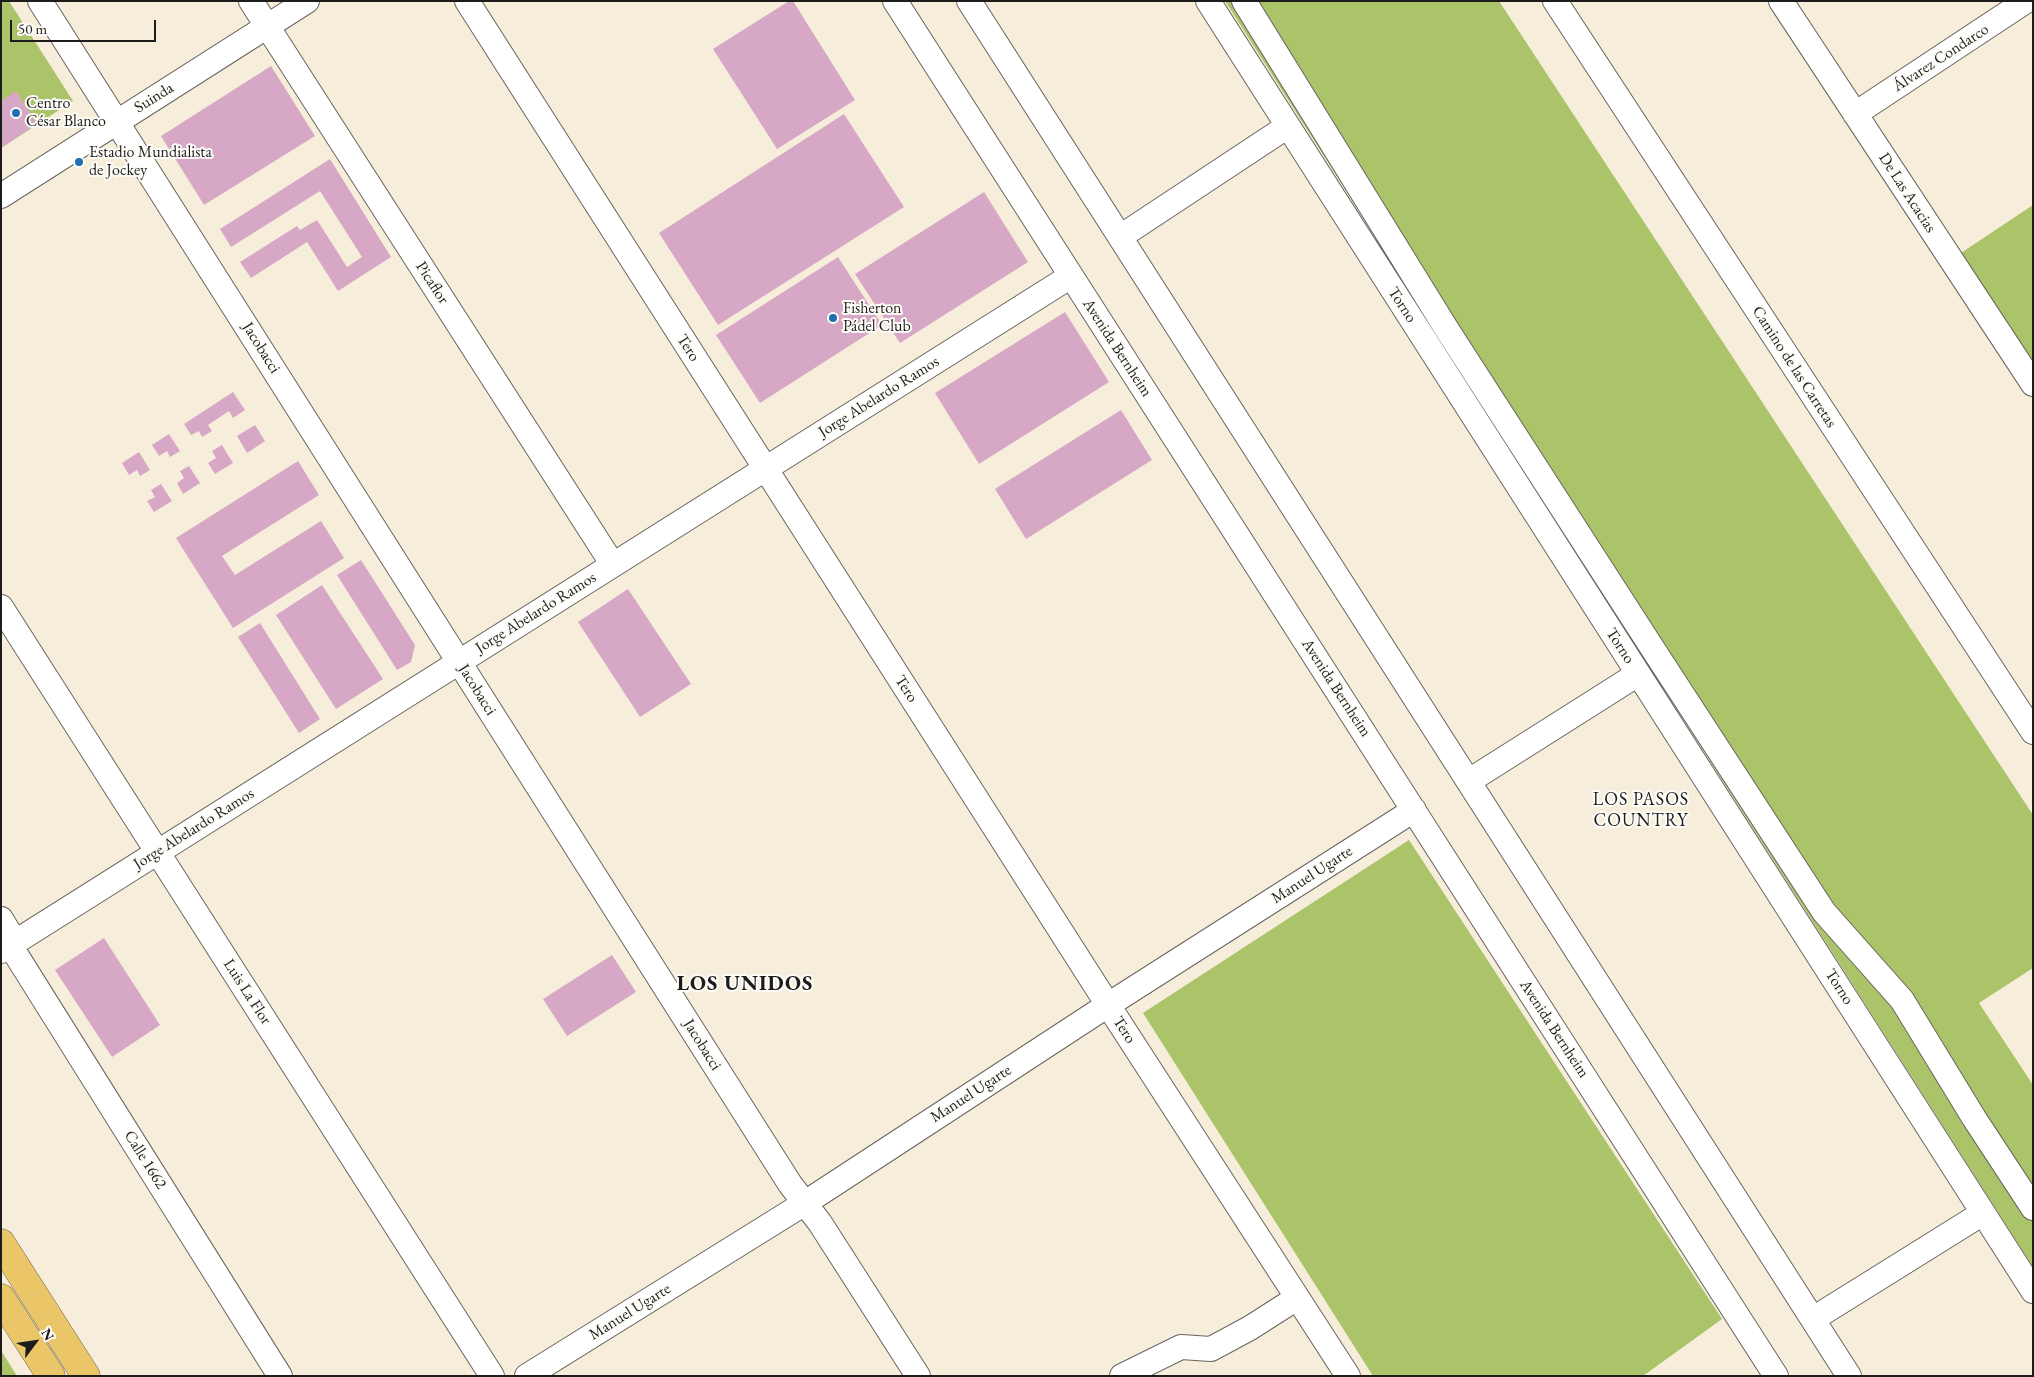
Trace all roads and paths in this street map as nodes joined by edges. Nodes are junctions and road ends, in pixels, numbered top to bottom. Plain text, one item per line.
1 (40, 1) edge
2 (251, 1) edge
3 (307, 1) edge
4 (467, 1) edge
5 (895, 1) edge
6 (969, 1) edge
7 (1208, 1) edge
8 (1244, 1) edge
9 (1555, 1) edge
10 (1781, 1) edge
11 (2026, 1) edge
12 (267, 26) junction
13 (1855, 114) junction
14 (117, 122) junction
15 (1288, 126) junction
16 (1, 196) edge
17 (1120, 237) junction
18 (1071, 276) junction
19 (2033, 384) edge
20 (765, 468) junction
21 (613, 565) junction
22 (1, 608) edge
23 (459, 662) junction
24 (1638, 674) junction
25 (2033, 732) edge
26 (1469, 781) junction
27 (1414, 810) junction
28 (158, 852) junction
29 (1, 920) edge
30 (9, 946) edge
31 (1108, 1005) junction
32 (805, 1203) junction
33 (2033, 1208) edge
34 (1983, 1213) junction
35 (1, 1243) edge
36 (9, 1271) edge
37 (2033, 1291) edge
38 (33, 1293) junction
39 (1297, 1298) junction
40 (4, 1306) edge
41 (1813, 1319) junction
42 (51, 1376) edge
43 (86, 1376) edge
44 (280, 1376) edge
45 (492, 1376) edge
46 (527, 1376) edge
47 (918, 1376) edge
48 (1122, 1376) edge
49 (1348, 1376) edge
50 (1776, 1376) edge
51 (1849, 1376) edge

1 - 14 street, Jacobacci
2 - 12 street, Picaflor
3 - 12 street, Suinda
4 - 20 street, Tero
5 - 18 street, Avenida Bernheim
6 - 17 street
7 - 15 street, Torno
8 - 33 street
9 - 25 street, Camino de las Carretas
10 - 13 street, De Las Acacias
11 - 13 street, Álvarez Condarco
12 - 14 street, Suinda
12 - 21 street, Picaflor
13 - 19 street, De Las Acacias
14 - 16 street, Suinda
14 - 23 street, Jacobacci
15 - 17 street
15 - 24 street, Torno
17 - 26 street
18 - 20 street, Jorge Abelardo Ramos
18 - 27 street, Avenida Bernheim
20 - 21 street, Jorge Abelardo Ramos
20 - 31 street, Tero
21 - 23 street, Jorge Abelardo Ramos
22 - 28 street, Luis La Flor
23 - 28 street, Jorge Abelardo Ramos
23 - 32 street, Jacobacci
24 - 26 street
24 - 34 street, Torno
26 - 41 street
27 - 31 street, Manuel Ugarte
27 - 50 street, Avenida Bernheim
28 - 30 street, Jorge Abelardo Ramos
28 - 45 street, Luis La Flor
29 - 30 street, Calle 1662
30 - 44 street, Calle 1662
31 - 32 street, Manuel Ugarte
31 - 39 street, Tero
32 - 46 street, Manuel Ugarte
32 - 47 street, Jacobacci
34 - 37 street, Torno
34 - 41 street
35 - 36 main road
36 - 38 main road
38 - 40 street
38 - 43 main road
39 - 48 street
39 - 49 street, Tero
40 - 42 main road
41 - 51 street

